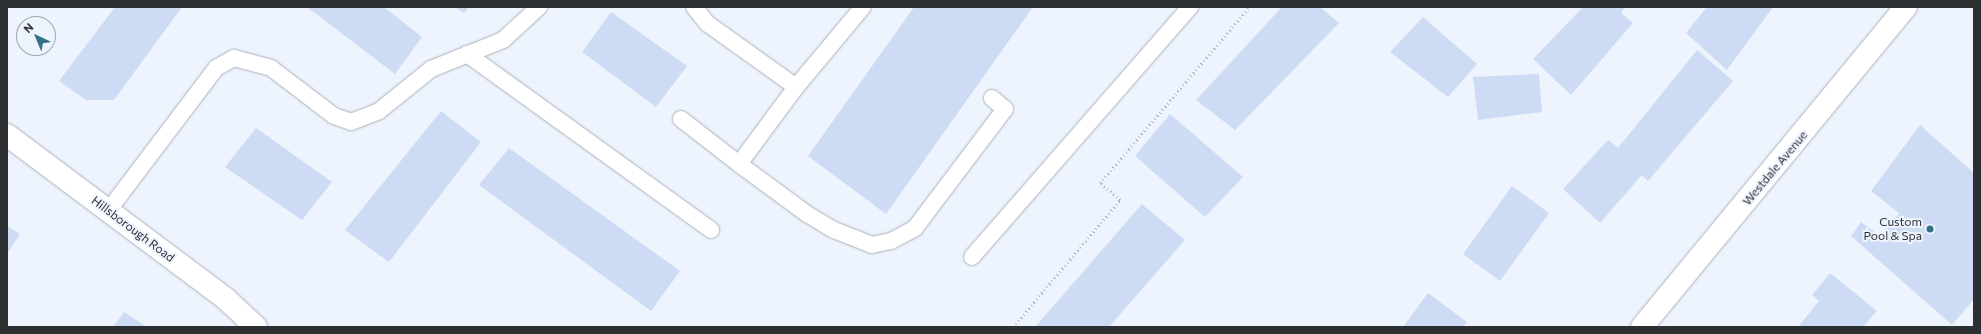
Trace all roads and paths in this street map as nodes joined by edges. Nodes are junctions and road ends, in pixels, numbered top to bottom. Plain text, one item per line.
1 (539, 7) edge
2 (694, 7) edge
3 (863, 7) edge
4 (1190, 7) edge
5 (1248, 7) edge
6 (1906, 7) edge
7 (468, 54) junction
8 (796, 87) junction
9 (992, 98) dead end
10 (680, 118) dead end
11 (7, 135) edge
12 (739, 164) junction
13 (108, 211) junction
14 (711, 230) dead end
15 (972, 257) dead end
16 (256, 327) edge
17 (1013, 327) edge
18 (1642, 327) edge

1 - 7 lane
2 - 8 lane
3 - 8 lane
4 - 15 lane
5 - 17 path
6 - 18 street, Westdale Avenue
7 - 13 lane
7 - 14 lane
8 - 12 lane
9 - 12 lane
10 - 12 lane
11 - 13 street, Hillsborough Road
13 - 16 street, Hillsborough Road

